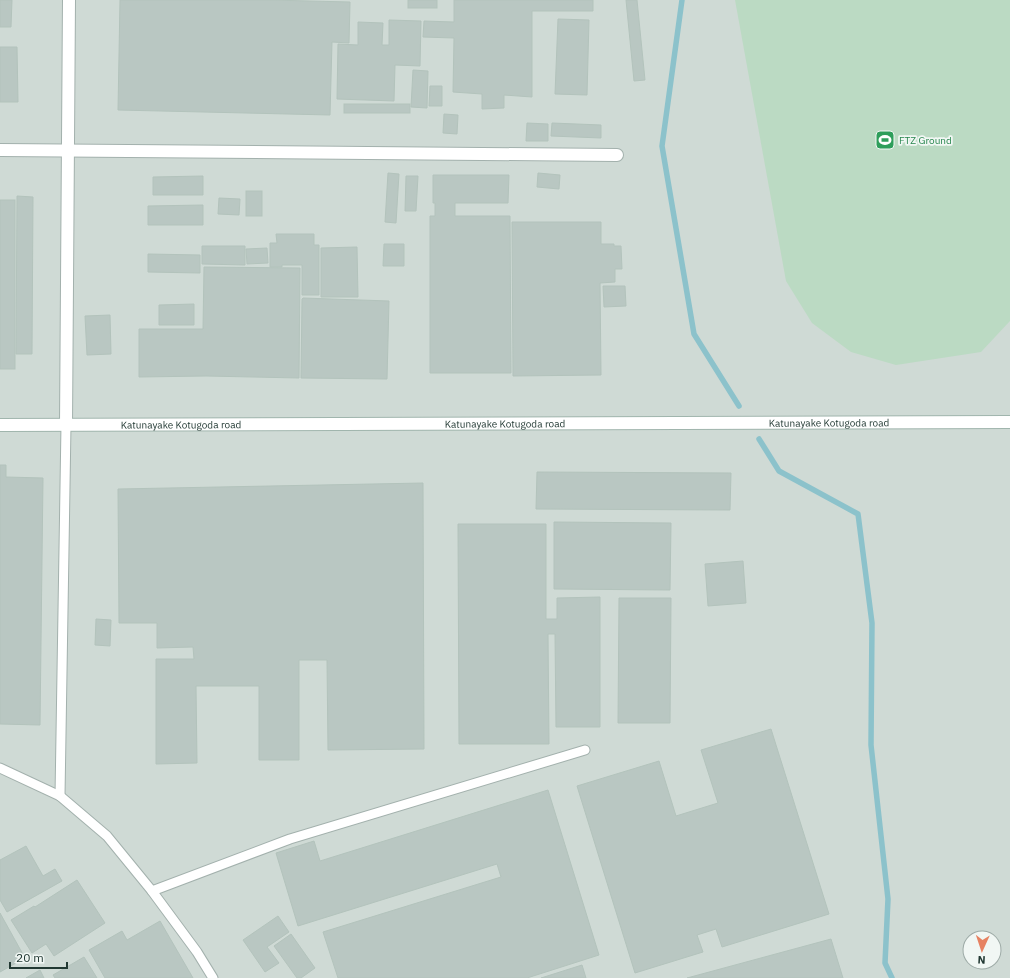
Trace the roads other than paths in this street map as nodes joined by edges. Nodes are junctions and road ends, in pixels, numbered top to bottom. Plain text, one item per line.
1 (69, 0) edge
2 (0, 150) edge
3 (68, 150) junction
4 (617, 155) dead end
5 (1010, 422) edge
6 (0, 425) edge
7 (66, 425) junction
8 (584, 750) dead end
9 (0, 768) edge
10 (60, 796) junction
11 (152, 891) junction
12 (213, 978) edge

1 - 3 street
2 - 3 street
3 - 4 street
3 - 7 street
5 - 7 street, Katunayake Kotugoda road
6 - 7 street, Katunayake Kotugoda road
7 - 10 lane
8 - 11 lane
9 - 10 lane
10 - 11 lane
11 - 12 lane

